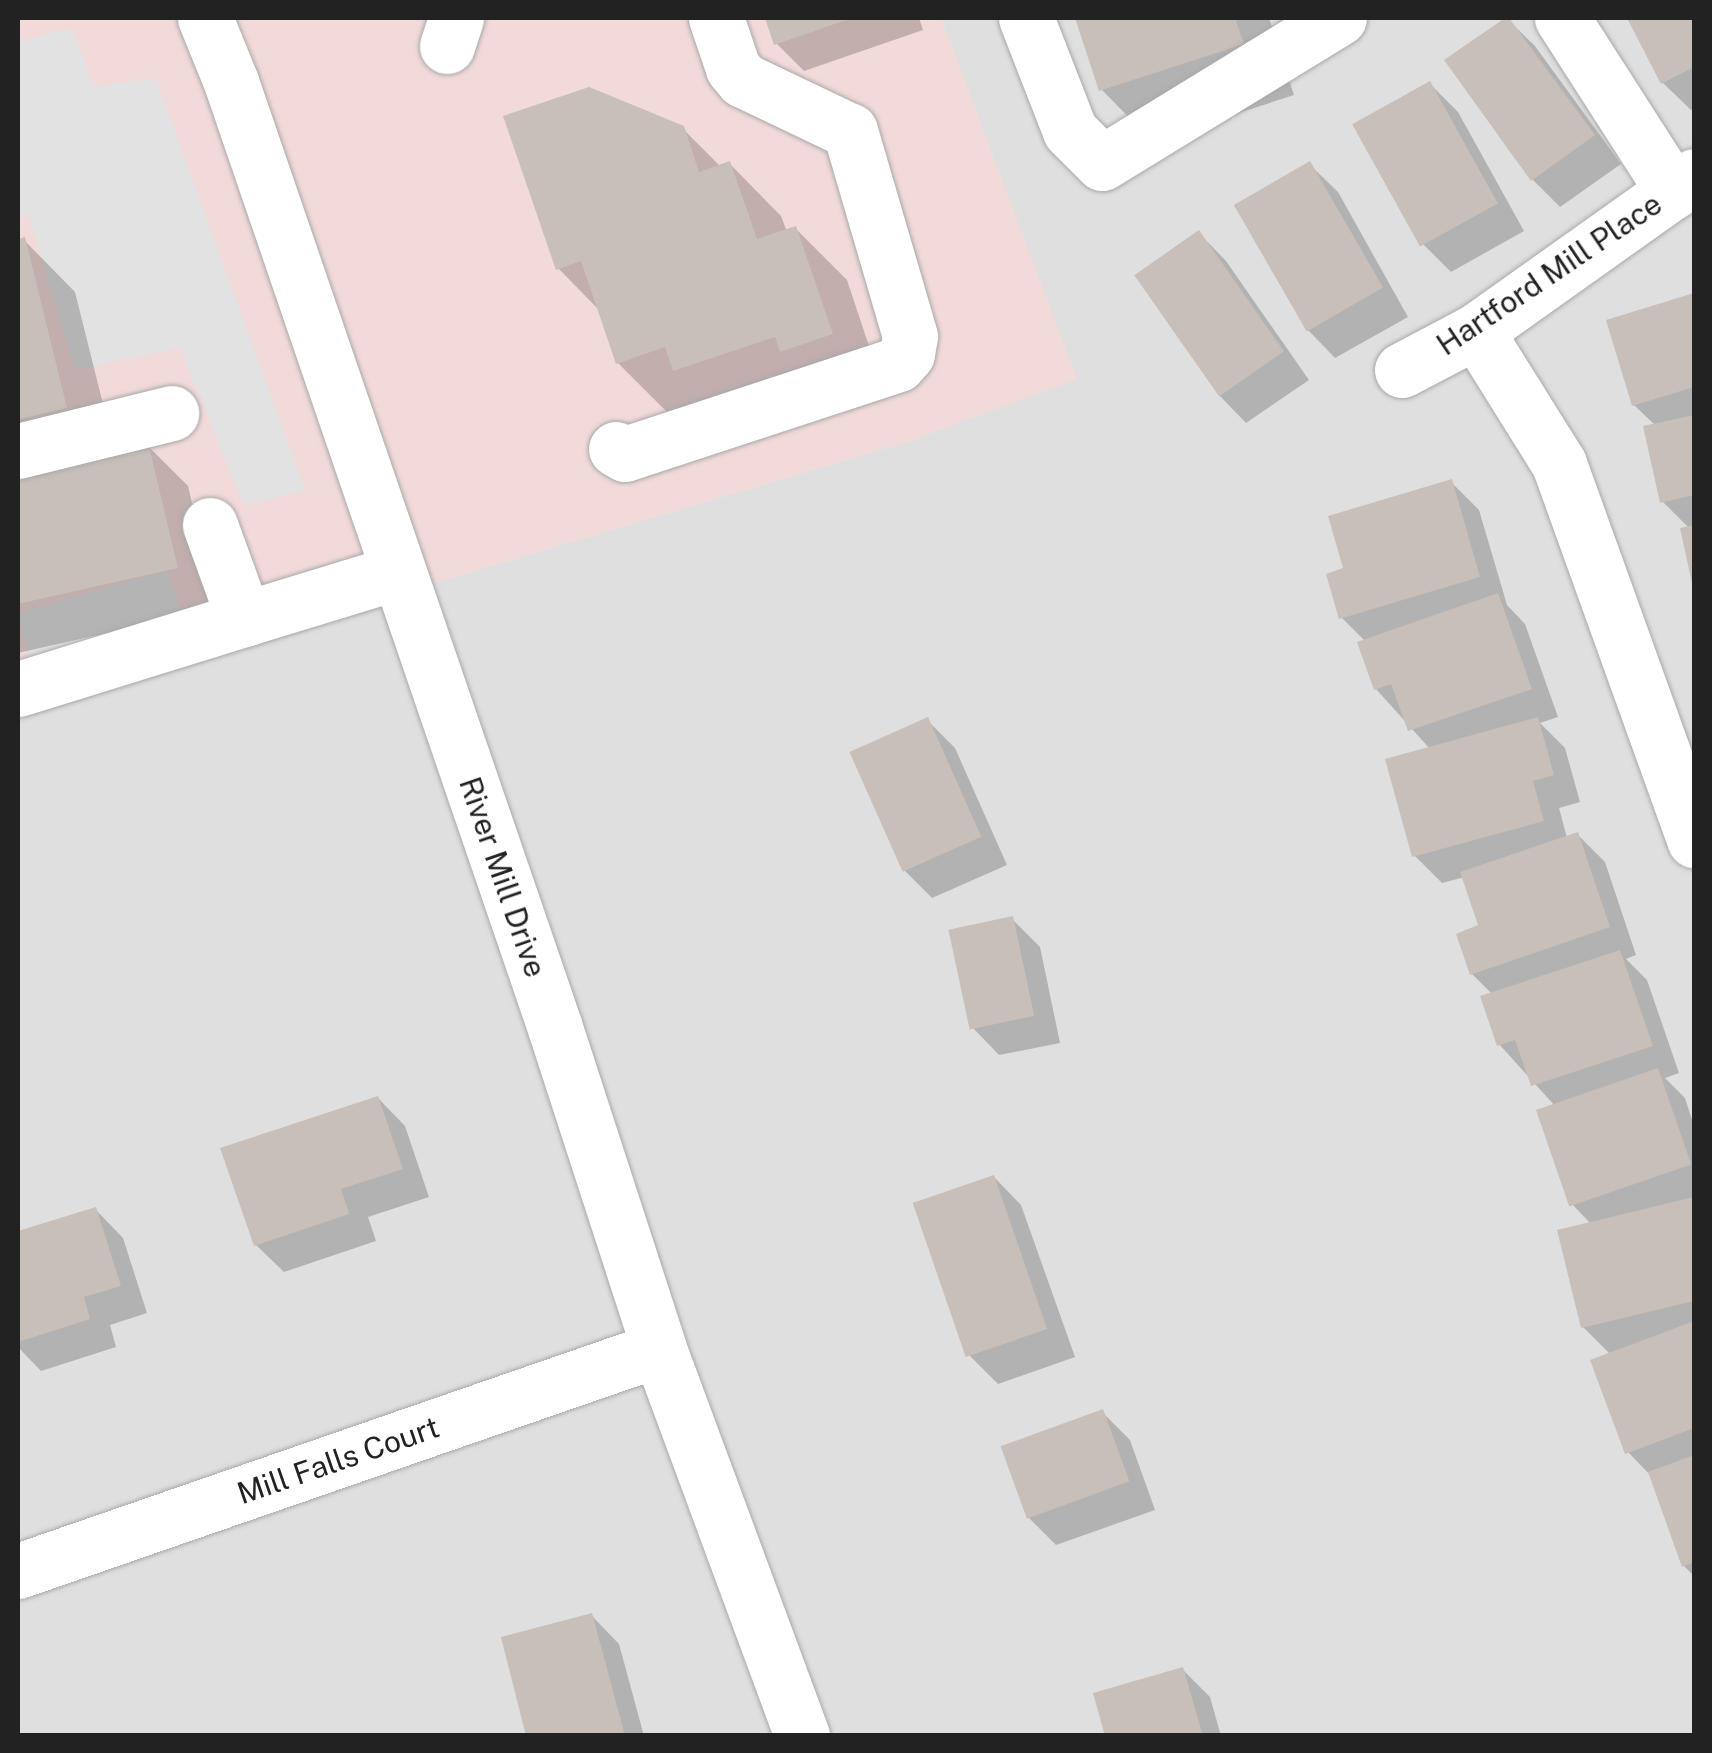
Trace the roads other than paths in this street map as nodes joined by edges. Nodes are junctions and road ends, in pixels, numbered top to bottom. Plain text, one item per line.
1 (205, 18) edge
2 (716, 18) edge
3 (1026, 18) edge
4 (1339, 18) edge
5 (1562, 18) edge
6 (1684, 183) edge
7 (1476, 331) junction
8 (1402, 370) dead end
9 (171, 412) dead end
10 (18, 451) edge
11 (620, 452) dead end
12 (210, 525) dead end
13 (398, 572) junction
14 (244, 618) junction
15 (18, 689) edge
16 (1694, 840) edge
17 (659, 1349) junction
18 (18, 1571) edge
19 (802, 1736) edge

1 - 13 street, River Mill Drive
2 - 11 street
3 - 4 street
5 - 6 street
6 - 7 street, Hartford Mill Place
7 - 8 street, Hartford Mill Place
7 - 16 street
9 - 10 street
12 - 14 street
13 - 14 street
13 - 17 street, River Mill Drive
14 - 15 street
17 - 18 street, Mill Falls Court
17 - 19 street, River Mill Drive

